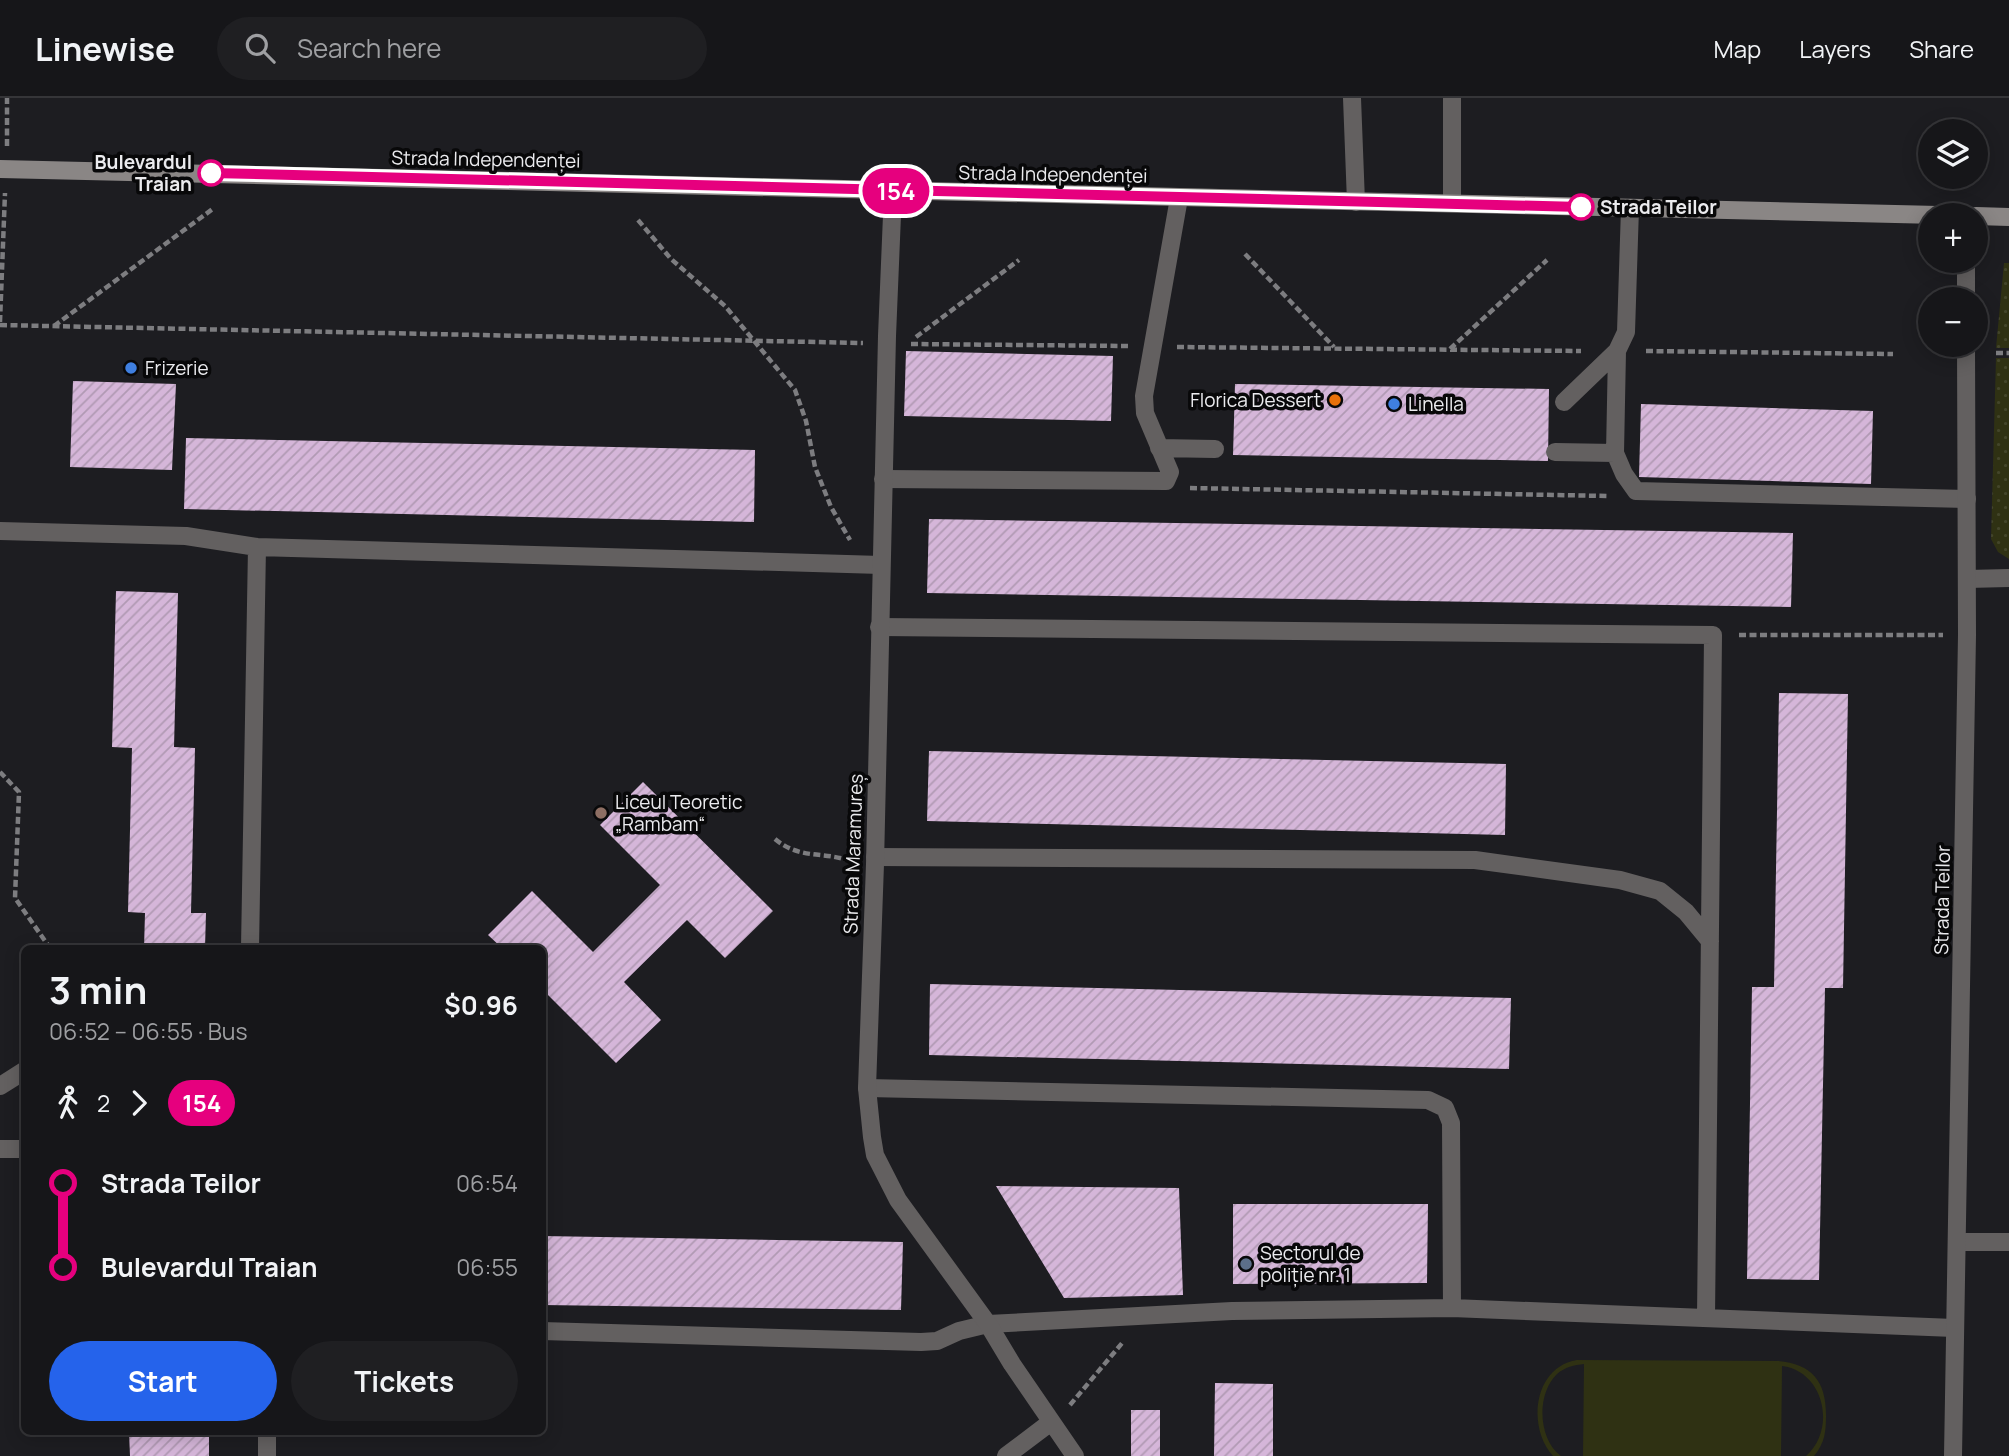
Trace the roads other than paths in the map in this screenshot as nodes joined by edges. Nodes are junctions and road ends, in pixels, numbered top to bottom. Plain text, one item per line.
1 (1352, 98) edge
2 (1452, 98) edge
3 (3, 169) edge
4 (893, 191) junction
5 (1179, 198) junction
6 (1356, 202) junction
7 (1452, 202) junction
8 (1630, 208) junction
9 (1918, 215) edge
10 (1988, 216) edge
11 (2009, 217) edge
12 (1617, 351) junction
13 (1966, 357) edge
14 (1564, 402) dead end
15 (1160, 448) junction
16 (1215, 449) dead end
17 (1555, 452) dead end
18 (1615, 453) junction
19 (883, 479) junction
20 (1967, 499) junction
21 (0, 531) edge
22 (257, 547) junction
23 (873, 565) junction
24 (2009, 578) edge
25 (1967, 579) junction
26 (879, 627) junction
27 (875, 861) junction
28 (1710, 941) junction
29 (250, 945) edge
30 (21, 1073) edge
31 (0, 1086) edge
32 (867, 1088) junction
33 (0, 1149) edge
34 (21, 1149) edge
35 (1957, 1242) junction
36 (2009, 1242) edge
37 (1452, 1308) junction
38 (1706, 1318) junction
39 (988, 1324) junction
40 (1954, 1328) junction
41 (546, 1331) edge
42 (1052, 1423) junction
43 (267, 1435) edge
44 (267, 1456) edge
45 (1006, 1456) edge
46 (1075, 1456) edge
47 (1953, 1456) edge

1 - 6 street
2 - 7 street
3 - 4 main road, Strada Independenței
4 - 5 main road, Strada Independenței
4 - 19 street, Strada Maramureș
5 - 6 main road, Strada Independenței
5 - 15 street
6 - 7 main road, Strada Independenței
7 - 8 main road, Strada Independenței
8 - 9 main road, Strada Independenței
8 - 12 street
10 - 11 main road
12 - 14 street
12 - 18 street
13 - 20 street, Strada Teilor
15 - 16 street
15 - 19 street
17 - 18 street
18 - 20 street
19 - 23 street, Strada Maramureș
20 - 25 street, Strada Teilor
21 - 22 street
22 - 23 street
22 - 29 street
23 - 26 street, Strada Maramureș
24 - 25 street
25 - 35 street, Strada Teilor
26 - 27 street, Strada Maramureș
26 - 28 street
27 - 28 street
27 - 32 street, Strada Maramureș
28 - 38 street
30 - 31 street
32 - 37 street
32 - 39 street, Strada Maramureș
33 - 34 street
35 - 36 street
35 - 40 street, Strada Teilor
37 - 38 street
37 - 39 street
38 - 40 street
39 - 41 street
39 - 42 street, Strada Maramureș
40 - 47 street, Strada Teilor
42 - 45 street
42 - 46 street, Strada Maramureș
43 - 44 street

